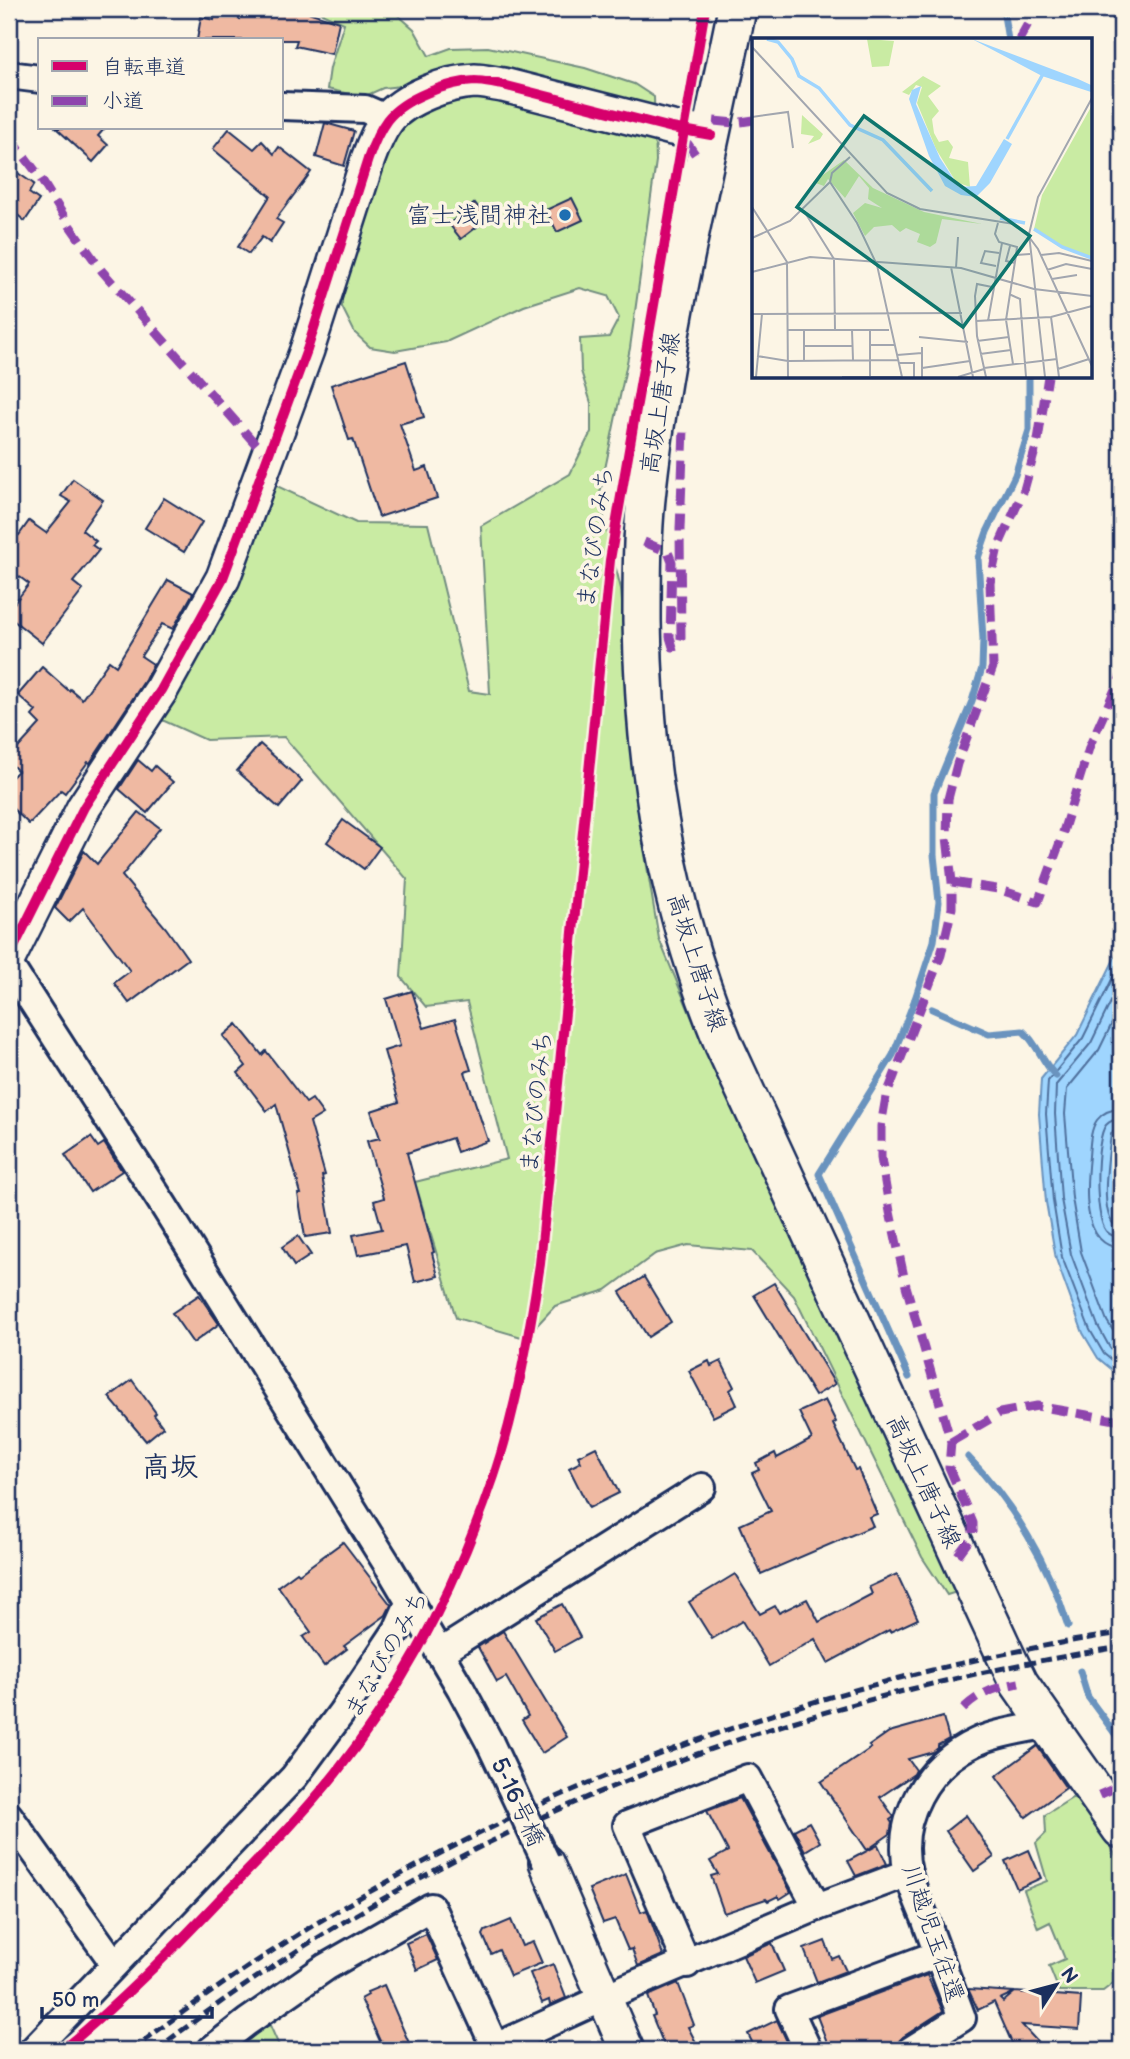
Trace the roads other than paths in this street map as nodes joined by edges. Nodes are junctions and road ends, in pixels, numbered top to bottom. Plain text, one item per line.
1 (737, 9) edge
2 (9, 75) edge
3 (38, 79) edge
4 (284, 106) edge
5 (388, 119) junction
6 (711, 135) junction
7 (9, 957) edge
8 (9, 965) edge
9 (702, 1487) dead end
10 (410, 1601) junction
11 (439, 1653) junction
12 (1049, 1724) junction
13 (9, 1816) edge
14 (1121, 1829) edge
15 (546, 1862) joint
16 (908, 1873) junction
17 (817, 1907) junction
18 (938, 1954) junction
19 (114, 1963) junction
20 (687, 1964) junction
21 (606, 1996) junction
22 (492, 2049) edge
23 (33, 2050) edge
24 (211, 2050) edge
25 (627, 2050) edge
26 (808, 2050) edge
27 (911, 2050) edge

1 - 6 main road, 高坂上唐子線
2 - 3 street
4 - 5 street
5 - 6 street
5 - 7 street
6 - 12 main road, 高坂上唐子線
8 - 10 street, 5-16号橋
9 - 11 street
10 - 11 street, 5-16号橋
10 - 19 street
11 - 15 street, 5-16号橋, bridge
12 - 14 main road, 高坂上唐子線
12 - 16 street, 川越児玉往還
13 - 19 street
15 - 21 street
16 - 17 street
16 - 18 street, 川越児玉往還
17 - 20 street
17 - 20 street
18 - 26 street
18 - 27 street, 川越児玉往還
19 - 23 street
20 - 21 street
21 - 22 street
21 - 25 street
22 - 24 street

